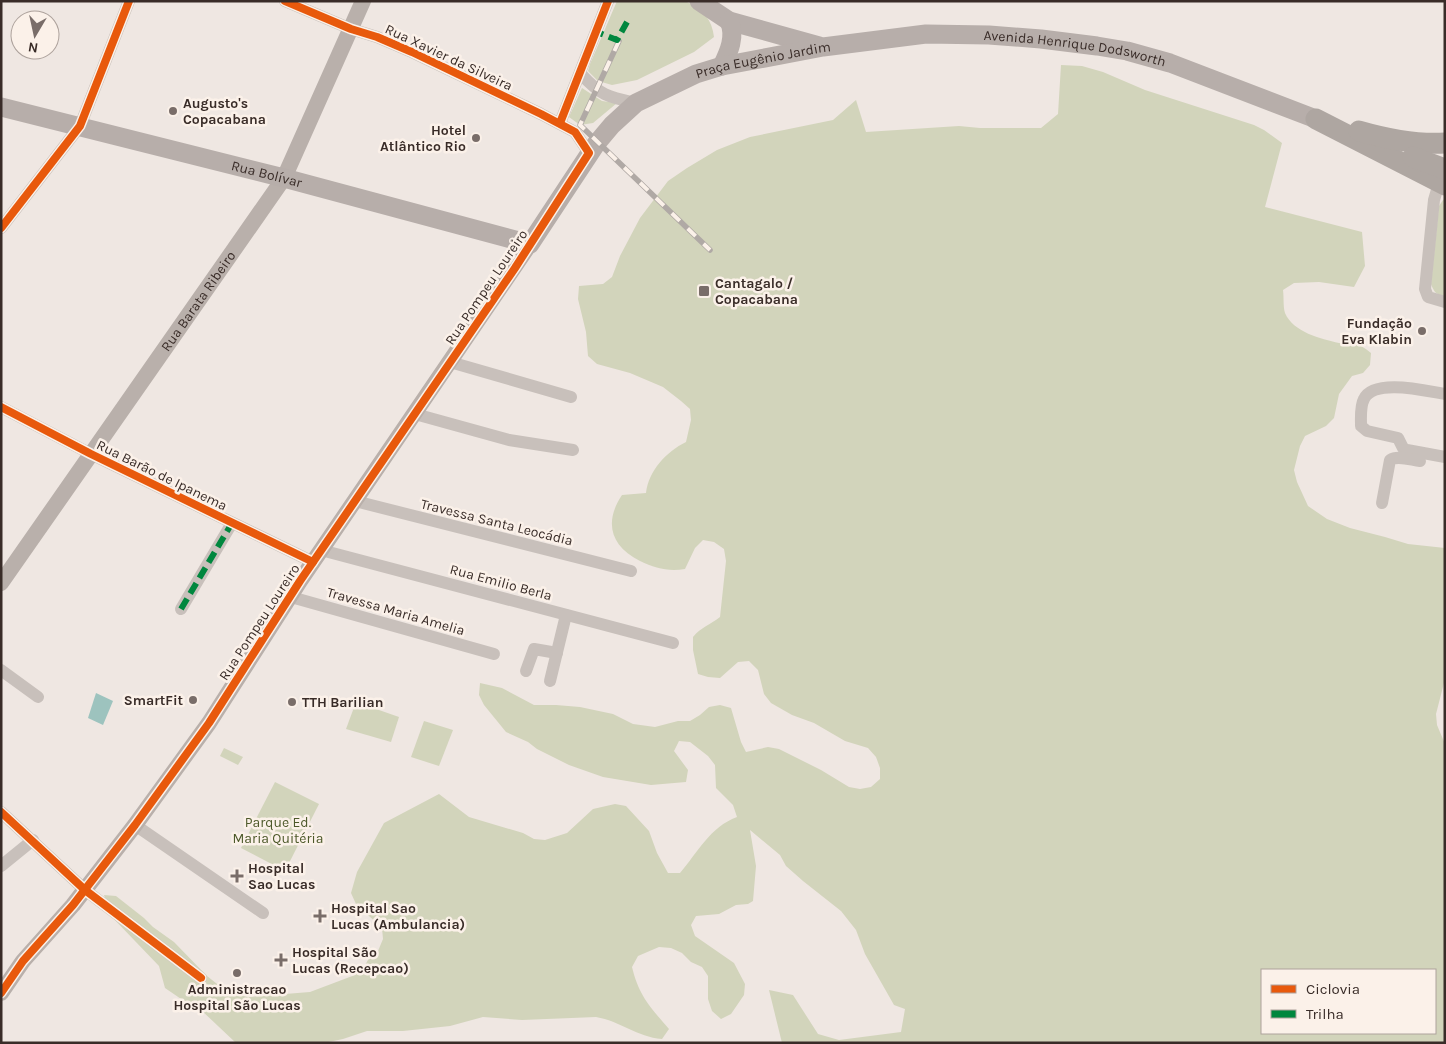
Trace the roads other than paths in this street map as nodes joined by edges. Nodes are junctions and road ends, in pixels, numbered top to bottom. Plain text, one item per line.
1 (129, 1) edge
2 (285, 1) edge
3 (363, 1) edge
4 (608, 1) edge
5 (699, 1) edge
6 (729, 21) junction
7 (351, 29) junction
8 (823, 46) junction
9 (722, 66) junction
10 (581, 74) junction
11 (636, 103) junction
12 (1, 107) edge
13 (560, 123) junction
14 (1324, 123) junction
15 (80, 126) junction
16 (1445, 143) edge
17 (589, 153) junction
18 (284, 178) junction
19 (1443, 179) edge
20 (1, 228) edge
21 (530, 244) junction
22 (1445, 302) edge
23 (450, 362) junction
24 (1445, 394) edge
25 (570, 397) dead end
26 (1, 408) edge
27 (415, 414) junction
28 (573, 450) dead end
29 (91, 454) junction
30 (1445, 457) edge
31 (1445, 465) edge
32 (355, 501) junction
33 (1382, 503) dead end
34 (232, 523) junction
35 (317, 556) junction
36 (631, 572) dead end
37 (1, 583) edge
38 (290, 597) junction
39 (181, 609) dead end
40 (566, 615) junction
41 (673, 643) dead end
42 (557, 653) junction
43 (494, 654) dead end
44 (1, 670) edge
45 (526, 671) dead end
46 (550, 681) dead end
47 (38, 698) dead end
48 (1, 812) edge
49 (135, 826) junction
50 (33, 840) junction
51 (1, 866) edge
52 (85, 890) junction
53 (263, 913) dead end
54 (201, 978) dead end
55 (1, 993) edge

1 - 15 street
2 - 7 street, Rua Xavier da Silveira
3 - 7 street, Rua Barata Ribeiro
4 - 10 street
5 - 6 main road, Praça Eugênio Jardim
6 - 8 main road, Praça Eugênio Jardim
6 - 9 main road
7 - 13 street, Rua Xavier da Silveira
7 - 18 street, Rua Barata Ribeiro
8 - 9 main road, Praça Eugênio Jardim
8 - 14 main road, Avenida Henrique Dodsworth
9 - 11 main road, Praça Eugênio Jardim
10 - 11 street
10 - 13 street
11 - 17 main road, Praça Eugênio Jardim
12 - 15 main road, Rua Bolívar
13 - 17 street, Rua Xavier da Silveira
14 - 16 highway
14 - 19 highway
15 - 18 main road, Rua Bolívar
15 - 20 street
17 - 21 main road, Rua Pompeu Loureiro
18 - 21 main road, Rua Bolívar
18 - 29 street, Rua Barata Ribeiro
19 - 22 street
21 - 23 street, Rua Pompeu Loureiro
23 - 25 street
23 - 27 street, Rua Pompeu Loureiro
24 - 30 street
26 - 29 street, Rua Barão de Ipanema
27 - 28 street
27 - 32 street, Rua Pompeu Loureiro
29 - 34 street, Rua Barão de Ipanema
29 - 37 street, Rua Barata Ribeiro
31 - 33 street
32 - 35 street, Rua Pompeu Loureiro
32 - 36 street, Travessa Santa Leocádia
34 - 35 street, Rua Barão de Ipanema
34 - 39 street
35 - 38 street, Rua Pompeu Loureiro
35 - 40 street, Rua Emilio Berla
38 - 43 street, Travessa Maria Amelia
38 - 49 street, Rua Pompeu Loureiro
40 - 41 street, Rua Emilio Berla
40 - 42 street
42 - 45 street
42 - 46 street
44 - 47 street
48 - 50 street
49 - 52 street, Rua Pompeu Loureiro
49 - 53 street
50 - 51 street
50 - 52 street
52 - 54 street
52 - 55 street, Rua Pompeu Loureiro

